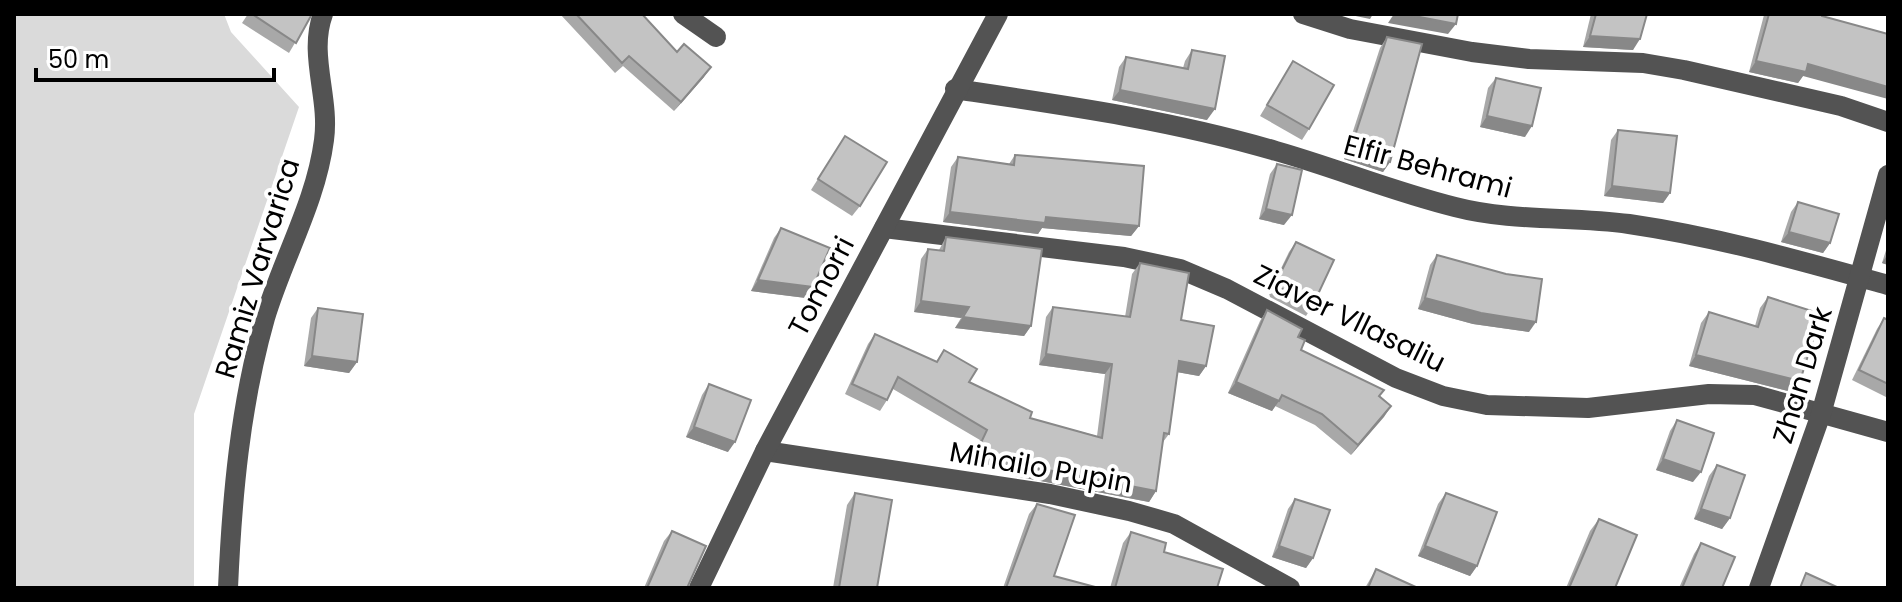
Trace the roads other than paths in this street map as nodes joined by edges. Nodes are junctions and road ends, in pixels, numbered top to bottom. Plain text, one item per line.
1 (323, 14) edge
2 (683, 14) edge
3 (998, 14) edge
4 (1303, 14) edge
5 (716, 37) dead end
6 (955, 89) junction
7 (1888, 122) edge
8 (1888, 175) edge
9 (884, 228) junction
10 (1860, 277) junction
11 (1888, 285) edge
12 (1821, 414) junction
13 (1888, 432) edge
14 (765, 451) junction
15 (228, 588) edge
16 (699, 588) edge
17 (1290, 588) edge
18 (1759, 588) edge

1 - 15 street, Ramiz Varvarica
2 - 5 street
3 - 6 street, Tomorri
4 - 7 street
6 - 9 street, Tomorri
6 - 10 street, Elfir Behrami
8 - 10 street, Zhan Dark
9 - 12 street, Ziaver Vllasaliu
9 - 14 street, Tomorri
10 - 11 street, Elfir Behrami
10 - 12 street, Zhan Dark
12 - 13 street, Ziaver Vllasaliu
12 - 18 street, Zhan Dark
14 - 16 street, Tomorri
14 - 17 street, Mihailo Pupin

